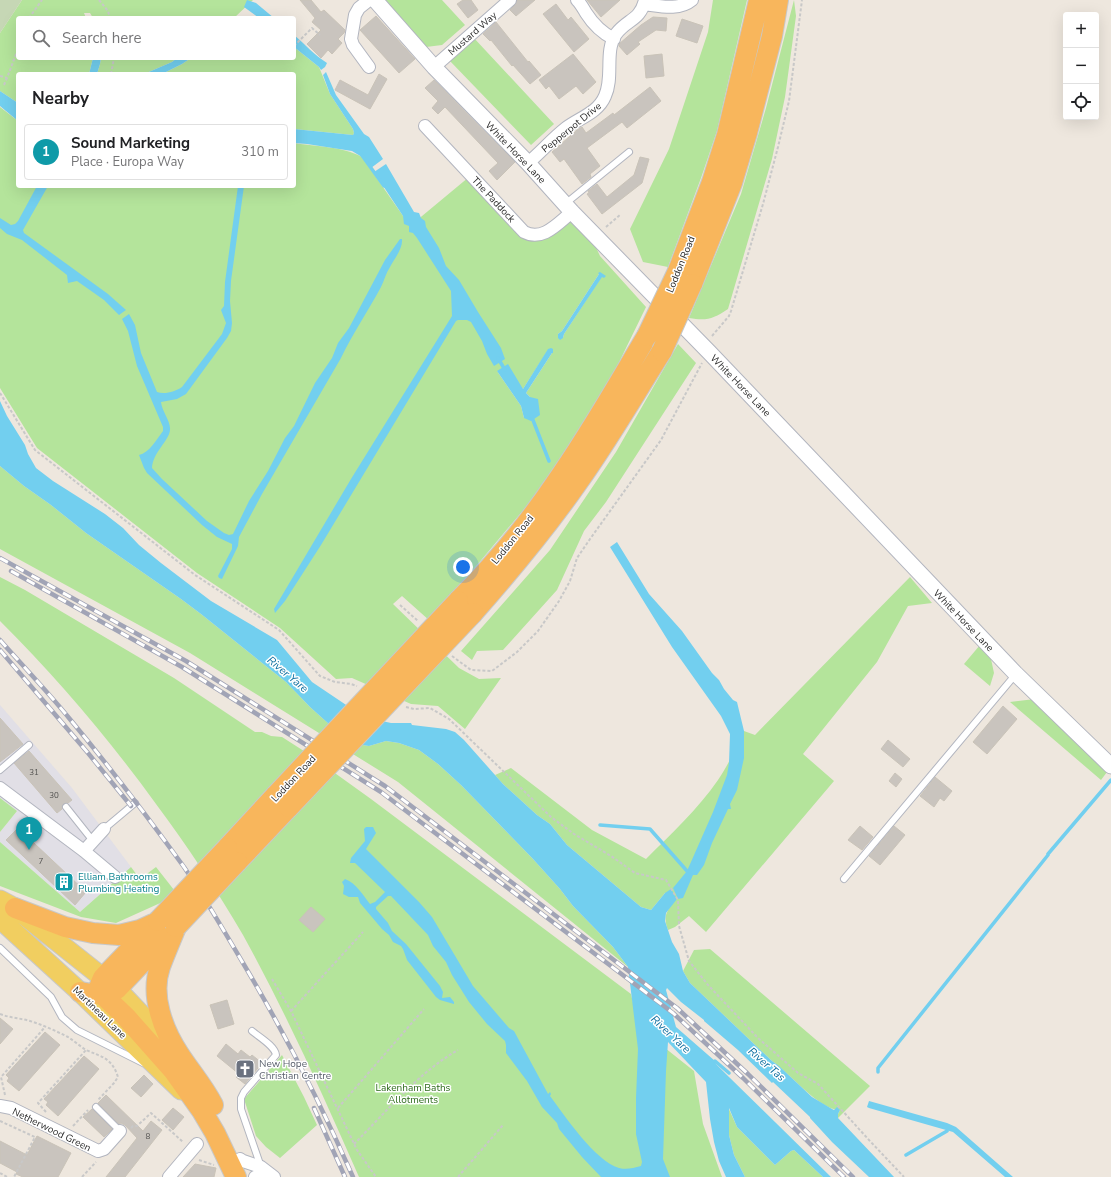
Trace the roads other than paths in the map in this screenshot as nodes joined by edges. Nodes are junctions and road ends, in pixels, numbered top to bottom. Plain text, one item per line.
1 (369, 0) edge
2 (375, 0) edge
3 (510, 0) edge
4 (577, 0) edge
5 (692, 0) edge
6 (758, 0) edge
7 (778, 0) edge
8 (645, 2) edge
9 (614, 39) junction
10 (434, 67) junction
11 (369, 68) dead end
12 (425, 126) dead end
13 (629, 152) dead end
14 (528, 163) junction
15 (568, 208) junction
16 (685, 278) junction
17 (466, 607) junction
18 (1016, 674) junction
19 (29, 745) dead end
20 (1111, 766) edge
21 (0, 770) edge
22 (0, 788) edge
23 (135, 803) dead end
24 (66, 806) dead end
25 (104, 829) joint
26 (93, 841) junction
27 (84, 852) junction
28 (115, 876) dead end
29 (844, 879) dead end
30 (3, 913) edge
31 (167, 924) junction
32 (0, 948) edge
33 (107, 987) junction
34 (80, 992) junction
35 (252, 1031) dead end
36 (178, 1053) junction
37 (159, 1070) junction
38 (198, 1106) junction
39 (3, 1107) edge
40 (96, 1107) dead end
41 (124, 1131) joint
42 (191, 1146) road end
43 (231, 1166) edge
44 (255, 1174) edge
45 (272, 1176) edge
46 (169, 1177) edge

1 - 11 street
2 - 10 street, White Horse Lane
3 - 10 street, Mustard Way
4 - 9 street
5 - 8 street, Pepperpot Drive
6 - 16 highway, Loddon Road
7 - 16 highway, Loddon Road
8 - 9 street, Pepperpot Drive
9 - 14 street, Pepperpot Drive
10 - 14 street, White Horse Lane
12 - 15 street, The Paddock
13 - 15 lane
14 - 15 street, White Horse Lane
15 - 18 street, White Horse Lane
16 - 17 highway, Loddon Road, bridge
16 - 17 highway, Loddon Road, bridge
17 - 31 highway, Loddon Road, bridge
18 - 20 street, White Horse Lane
18 - 29 lane
19 - 21 lane
22 - 27 street
23 - 25 lane
24 - 26 lane
25 - 26 street
26 - 27 street
27 - 28 street
30 - 31 highway
30 - 33 main road, Martineau Lane
30 - 34 main road, Martineau Lane
31 - 33 highway, Loddon Road
31 - 36 highway, Loddon Road
32 - 37 lane
33 - 34 highway
33 - 36 main road, Martineau Lane
33 - 38 highway, Martineau Lane
34 - 37 main road, Martineau Lane
35 - 44 lane
36 - 43 highway, Martineau Lane
37 - 38 main road, Martineau Lane
38 - 43 highway, Martineau Lane
39 - 41 street, Netherwood Green
40 - 41 lane
42 - 46 street
43 - 44 highway
44 - 45 street

